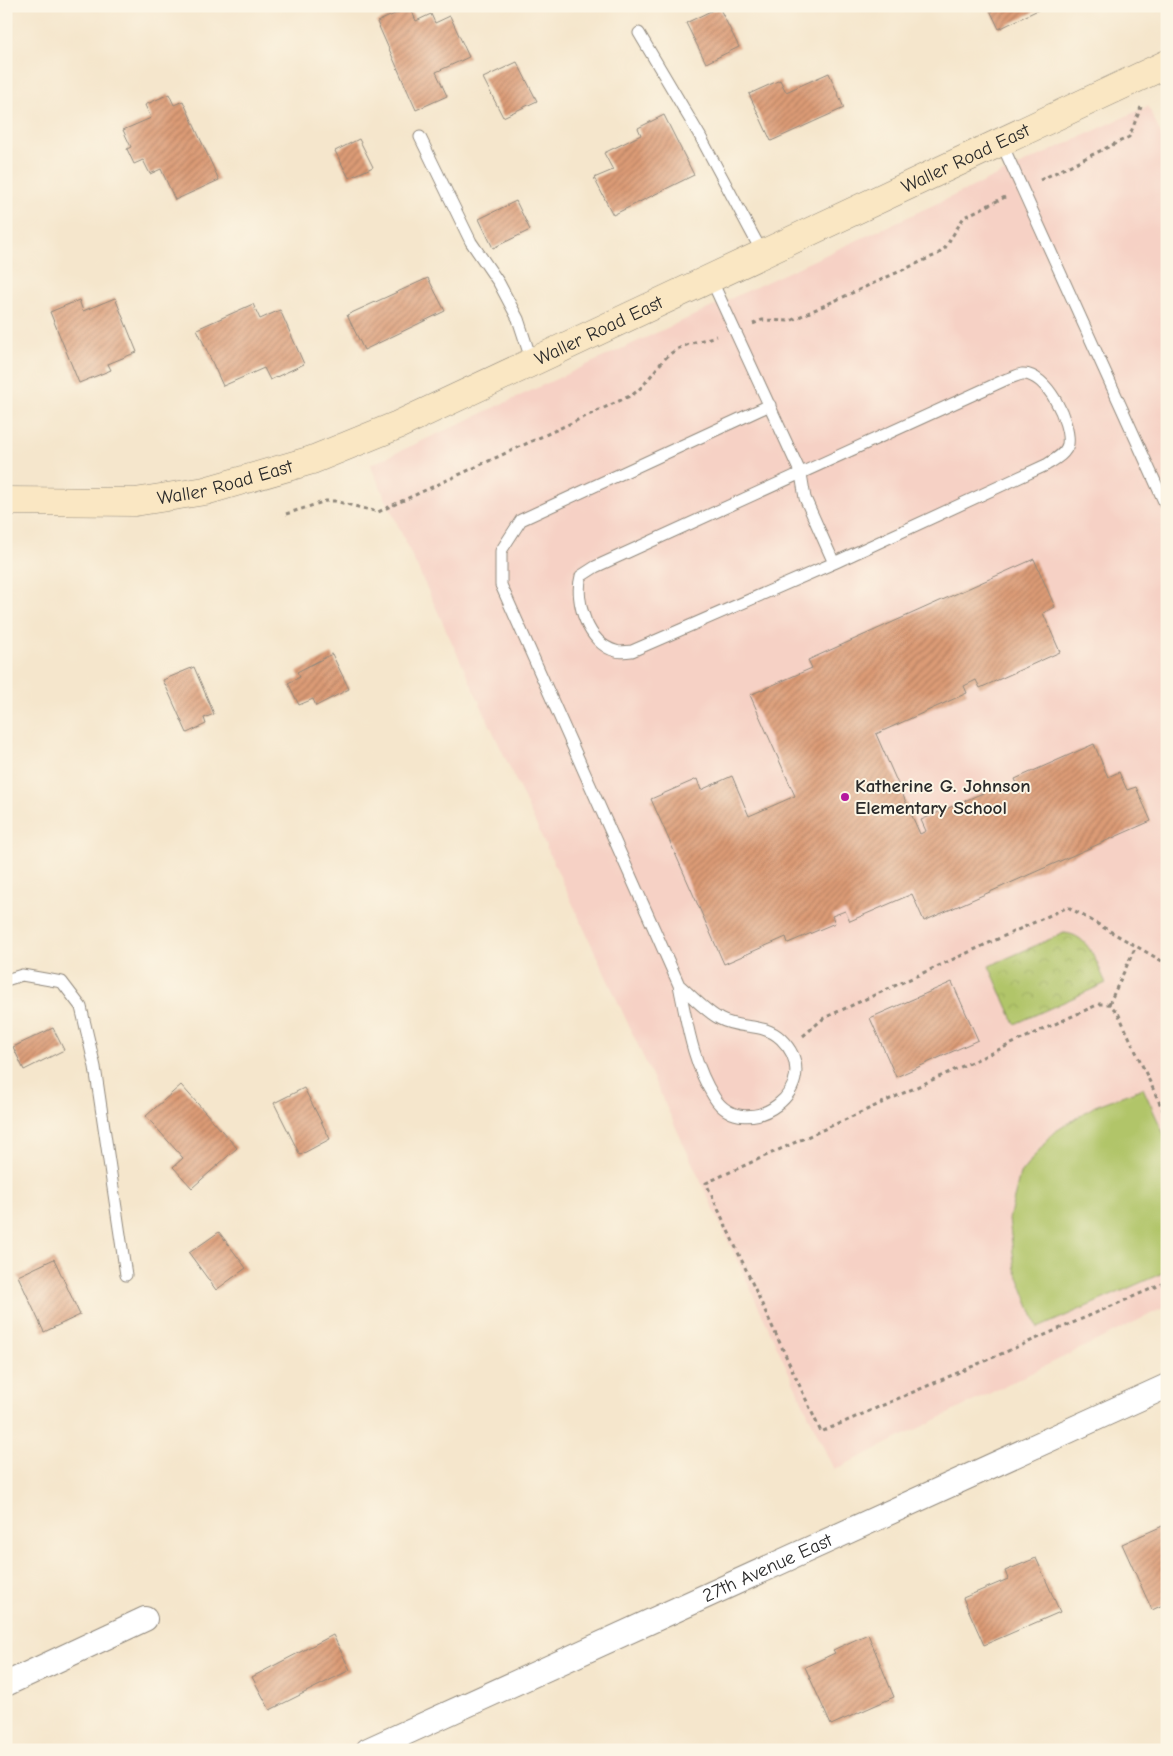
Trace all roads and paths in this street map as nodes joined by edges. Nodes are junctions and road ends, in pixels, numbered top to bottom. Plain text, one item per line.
1 (639, 32) dead end
2 (1167, 64) edge
3 (420, 137) dead end
4 (1001, 142) junction
5 (763, 254) junction
6 (711, 278) junction
7 (532, 362) junction
8 (770, 405) junction
9 (801, 474) junction
10 (6, 501) edge
11 (1167, 508) edge
12 (834, 563) junction
13 (1136, 946) junction
14 (1167, 964) edge
15 (6, 980) edge
16 (679, 985) junction
17 (1109, 1004) junction
18 (789, 1048) junction
19 (1167, 1119) edge
20 (126, 1275) dead end
21 (1167, 1282) edge
22 (1167, 1386) edge
23 (146, 1619) dead end
24 (6, 1684) edge
25 (368, 1750) edge

1 - 5 lane
2 - 4 street, Waller Road East
3 - 7 lane
4 - 5 street, Waller Road East
4 - 11 lane
5 - 6 street, Waller Road East
6 - 7 street, Waller Road East
6 - 8 lane
7 - 10 street, Waller Road East
8 - 9 lane
8 - 16 lane
9 - 12 lane
9 - 12 lane
9 - 12 lane
13 - 14 path
13 - 17 path
13 - 18 path
15 - 20 lane
16 - 18 lane
16 - 18 lane
17 - 19 path
17 - 21 path
22 - 25 street, 27th Avenue East
23 - 24 street

